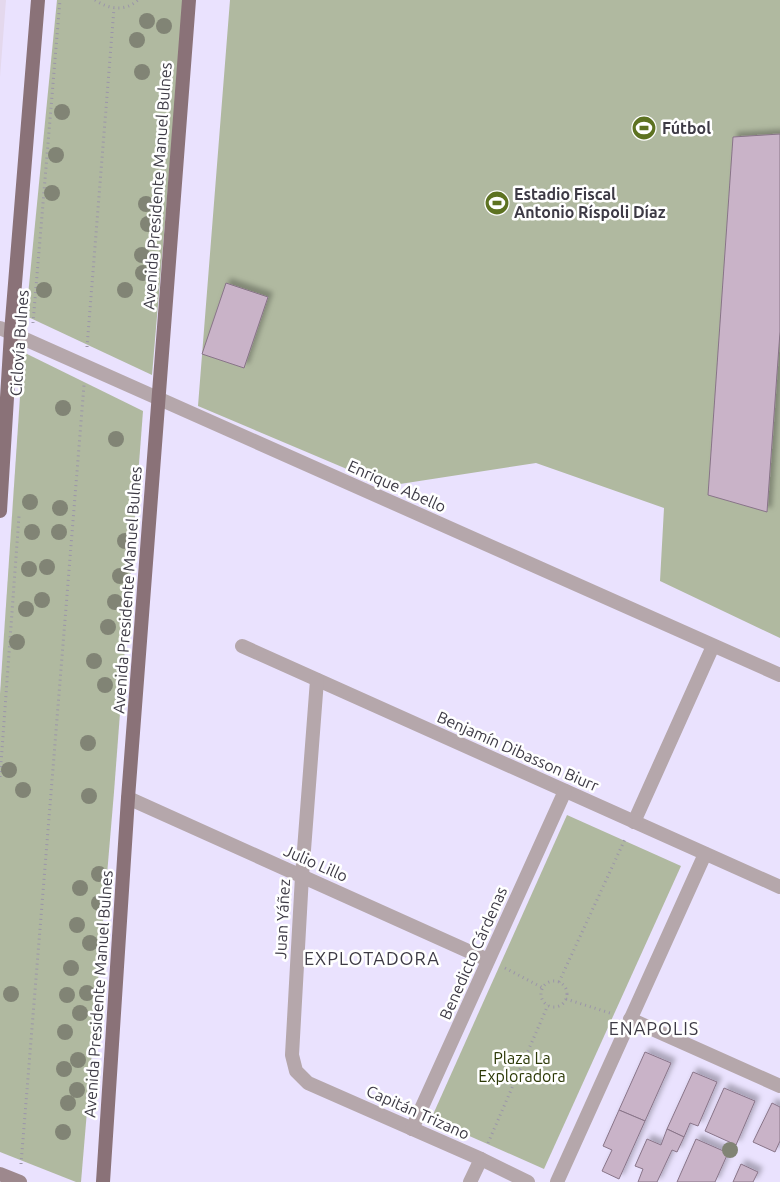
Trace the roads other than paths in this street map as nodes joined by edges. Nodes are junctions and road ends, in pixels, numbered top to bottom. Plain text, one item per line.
1 (38, 0) edge
2 (189, 0) edge
3 (5, 331) edge
4 (158, 399) junction
5 (0, 511) edge
6 (242, 646) dead end
7 (713, 646) junction
8 (780, 675) edge
9 (317, 680) junction
10 (565, 791) junction
11 (128, 798) junction
12 (634, 822) junction
13 (705, 854) junction
14 (302, 876) junction
15 (780, 888) edge
16 (488, 960) junction
17 (630, 1019) junction
18 (296, 1071) joint
19 (780, 1086) edge
20 (412, 1129) junction
21 (481, 1159) junction
22 (0, 1174) edge
23 (20, 1177) edge
24 (102, 1182) edge
25 (470, 1182) edge
26 (528, 1182) edge
27 (557, 1182) edge

1 - 3 main road
2 - 4 main road, Avenida Presidente Manuel Bulnes
3 - 4 street, Enrique Abello
3 - 5 main road
4 - 7 street, Enrique Abello
4 - 11 main road, Avenida Presidente Manuel Bulnes
6 - 9 street, Benjamín Dibasson Biurr
7 - 8 street, Enrique Abello
7 - 12 street
9 - 10 street, Benjamín Dibasson Biurr
9 - 14 street, Juan Yáñez
10 - 12 street, Benjamín Dibasson Biurr
10 - 16 street, Benedicto Cárdenas
11 - 14 street, Julio Lillo
11 - 24 main road, Avenida Presidente Manuel Bulnes
12 - 13 street, Benjamín Dibasson Biurr
13 - 15 street, Benjamín Dibasson Biurr
13 - 17 street
14 - 16 street, Julio Lillo
14 - 18 street, Juan Yáñez
16 - 20 street, Benedicto Cárdenas
17 - 19 street
17 - 27 street
18 - 20 street, Capitán Trizano
20 - 21 street, Capitán Trizano
21 - 25 street
21 - 26 street, Capitán Trizano
22 - 23 main road

